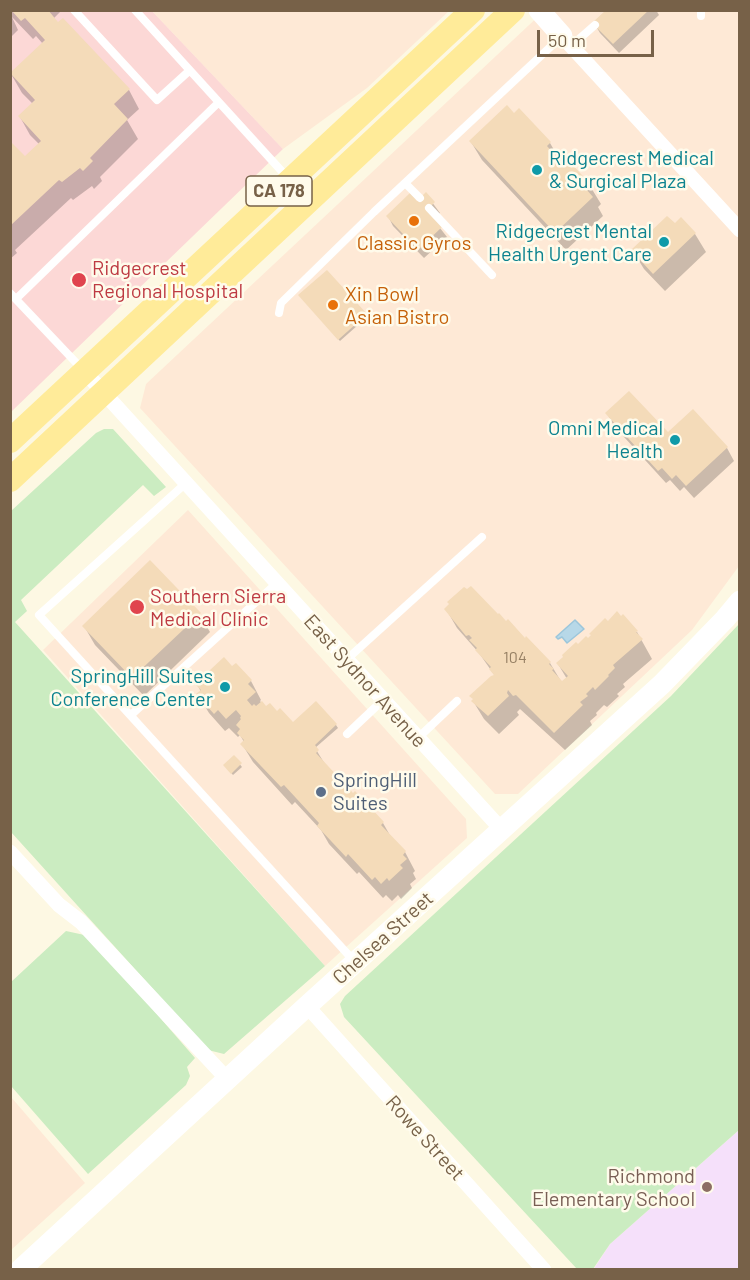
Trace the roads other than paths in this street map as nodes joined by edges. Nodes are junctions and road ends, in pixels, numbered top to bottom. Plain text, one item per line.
1 (74, 10) edge
2 (135, 10) edge
3 (473, 10) edge
4 (513, 10) edge
5 (539, 10) edge
6 (594, 25) dead end
7 (567, 41) junction
8 (189, 71) junction
9 (218, 103) junction
10 (290, 180) junction
11 (405, 183) junction
12 (420, 198) dead end
13 (429, 208) dead end
14 (740, 230) edge
15 (492, 275) dead end
16 (13, 296) edge
17 (279, 312) dead end
18 (84, 371) junction
19 (104, 392) junction
20 (10, 441) edge
21 (10, 480) edge
22 (186, 483) junction
23 (482, 537) dead end
24 (276, 583) junction
25 (740, 601) edge
26 (346, 660) junction
27 (383, 700) junction
28 (457, 701) dead end
29 (131, 716) junction
30 (347, 734) dead end
31 (418, 738) junction
32 (502, 830) junction
33 (10, 852) edge
34 (356, 963) junction
35 (307, 1006) junction
36 (228, 1080) junction
37 (20, 1269) edge
38 (544, 1269) edge

1 - 8 lane
2 - 8 lane
3 - 10 main road, CA 178
4 - 19 main road, CA 178
5 - 7 street
6 - 7 lane
7 - 11 lane
7 - 14 street
8 - 9 lane
9 - 10 lane
9 - 16 lane
10 - 18 main road, CA 178
11 - 12 lane
11 - 17 lane
13 - 15 lane
16 - 18 lane
18 - 19 street, East Sydnor Avenue
18 - 20 main road, CA 178
19 - 21 main road, CA 178
19 - 22 street, East Sydnor Avenue
22 - 24 street, East Sydnor Avenue
22 - 29 lane
23 - 26 lane
24 - 26 street, East Sydnor Avenue
24 - 29 lane
25 - 32 street, Chelsea Street
26 - 27 street, East Sydnor Avenue
27 - 30 lane
27 - 31 street, East Sydnor Avenue
28 - 31 lane
29 - 34 lane
31 - 32 street, East Sydnor Avenue
32 - 34 street, Chelsea Street
33 - 36 street
34 - 35 street, Chelsea Street
35 - 36 street, Chelsea Street
35 - 38 street, Rowe Street
36 - 37 street, Chelsea Street

